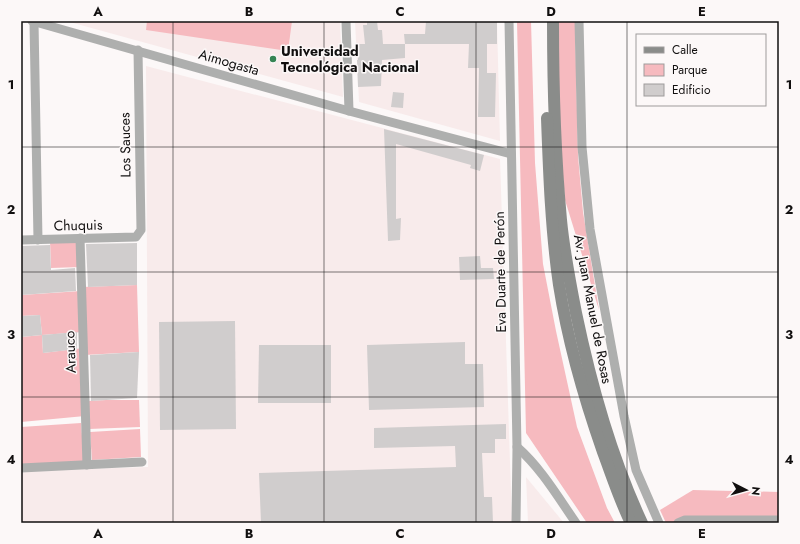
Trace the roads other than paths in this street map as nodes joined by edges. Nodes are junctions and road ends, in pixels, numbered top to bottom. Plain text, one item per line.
1 (33, 21) edge
2 (346, 21) edge
3 (509, 21) edge
4 (545, 21) edge
5 (553, 21) edge
6 (580, 21) edge
7 (138, 50) junction
8 (349, 111) junction
9 (511, 154) junction
10 (136, 237) joint
11 (80, 238) junction
12 (21, 240) edge
13 (38, 240) junction
14 (517, 447) junction
15 (142, 462) dead end
16 (87, 465) junction
17 (21, 468) edge
18 (779, 520) edge
19 (516, 523) edge
20 (576, 523) edge
21 (631, 523) edge
22 (642, 523) edge
23 (659, 523) edge
24 (678, 523) edge

1 - 7 street, Aimogasta
1 - 13 street
2 - 8 street
3 - 9 street, Eva Duarte de Perón
4 - 21 main road, Av. Juan Manuel de Rosas
5 - 22 main road, Av. Juan Manuel de Rosas
6 - 23 street
7 - 8 street, Aimogasta
7 - 10 street, Los Sauces
8 - 9 street, Aimogasta
9 - 14 street, Eva Duarte de Perón
10 - 11 street, Chuquis
11 - 13 street, Chuquis
11 - 16 street, Arauco
12 - 13 street, Chuquis
14 - 19 street, Eva Duarte de Perón
14 - 20 street
15 - 16 street
16 - 17 street
18 - 24 street

